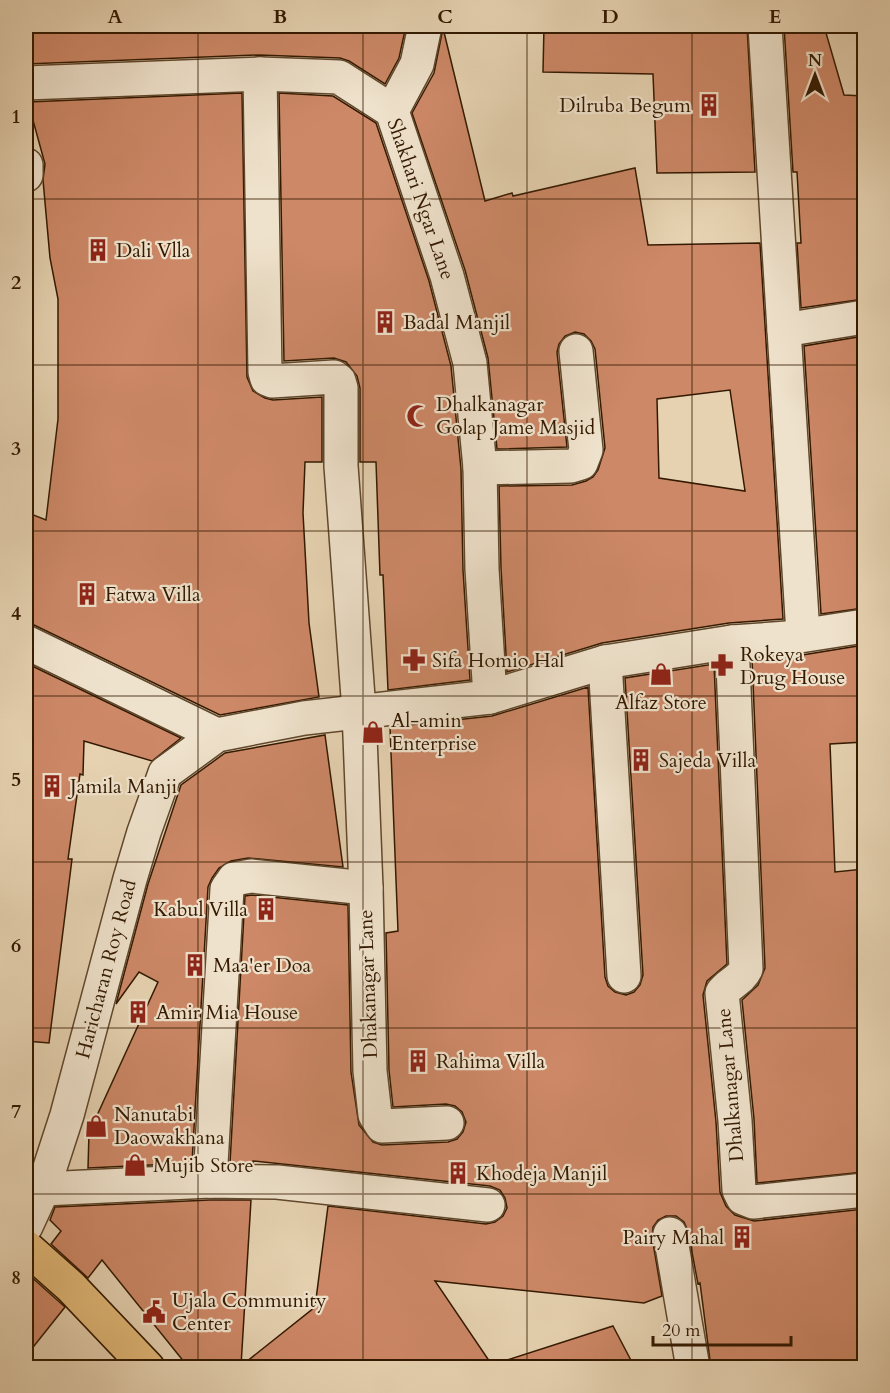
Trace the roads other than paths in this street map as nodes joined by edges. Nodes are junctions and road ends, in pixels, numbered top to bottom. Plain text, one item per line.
1 (425, 26) edge
2 (765, 26) edge
3 (260, 74) junction
4 (26, 83) edge
5 (392, 111) junction
6 (26, 165) edge
7 (26, 175) edge
8 (864, 317) edge
9 (784, 330) junction
10 (576, 351) dead end
11 (480, 468) junction
12 (864, 626) edge
13 (803, 634) junction
14 (26, 642) edge
15 (732, 642) junction
16 (605, 662) junction
17 (490, 697) junction
18 (358, 711) junction
19 (218, 735) junction
20 (366, 888) junction
21 (624, 976) dead end
22 (447, 1123) dead end
23 (210, 1181) junction
24 (43, 1189) junction
25 (864, 1190) edge
26 (488, 1205) dead end
27 (26, 1226) edge
28 (670, 1234) dead end
29 (26, 1247) edge
30 (148, 1368) edge
31 (693, 1368) edge

1 - 5 street
2 - 9 street
3 - 4 street, Shakhari Ngar Lane
3 - 5 street, Shakhari Ngar Lane
3 - 18 street
5 - 11 street, Shakhari Ngar Lane
6 - 7 street
8 - 9 street
9 - 13 street
10 - 11 street
11 - 17 street, Shakhari Ngar Lane
12 - 13 street
13 - 15 street
14 - 19 street
15 - 16 street
15 - 25 street, Dhalkanagar Lane
16 - 17 street
16 - 21 street
17 - 18 street
18 - 19 street
18 - 20 street
19 - 24 street, Haricharan Roy Road
20 - 22 street, Dhakanagar Lane
20 - 23 street, Dhakanagar Lane
23 - 24 street
23 - 26 street
24 - 27 street, Haricharan Roy Road
28 - 31 street
29 - 30 main road

